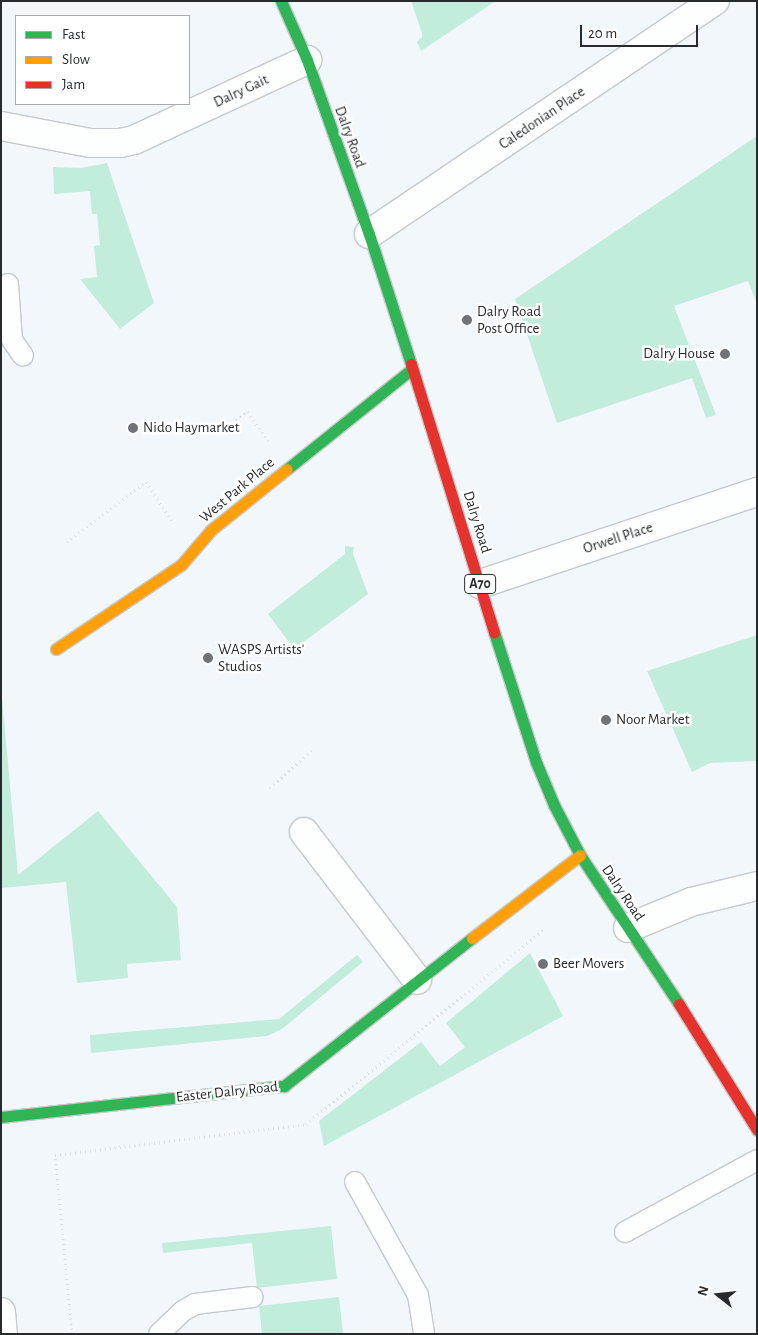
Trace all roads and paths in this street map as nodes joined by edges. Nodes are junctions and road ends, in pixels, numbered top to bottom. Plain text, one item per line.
1 (281, 1) edge
2 (715, 1) edge
3 (307, 60) junction
4 (1, 126) edge
5 (369, 234) junction
6 (8, 284) dead end
7 (23, 356) dead end
8 (412, 369) junction
9 (232, 423) dead end
10 (287, 468) junction
11 (757, 492) edge
12 (174, 524) dead end
13 (67, 542) dead end
14 (480, 584) junction
15 (56, 650) dead end
16 (313, 749) dead end
17 (270, 788) dead end
18 (304, 832) dead end
19 (580, 856) junction
20 (757, 886) edge
21 (628, 928) junction
22 (417, 980) junction
23 (1, 1117) edge
24 (757, 1130) edge
25 (757, 1160) edge
26 (355, 1182) dead end
27 (625, 1232) dead end
28 (253, 1296) dead end
29 (1, 1312) edge
30 (3, 1334) edge
31 (159, 1334) edge
32 (424, 1334) edge

1 - 3 main road, Dalry Road / A70
2 - 5 street, Caledonian Place
3 - 4 street, Dalry Gait
3 - 5 main road, Dalry Road / A70
5 - 8 main road, Dalry Road / A70
6 - 7 lane
8 - 10 main road, West Park Place
8 - 14 main road, Dalry Road / A70
9 - 10 path
10 - 15 main road, West Park Place
11 - 14 street, Orwell Place
12 - 13 path
14 - 19 main road, Dalry Road / A70
16 - 17 path
18 - 22 street
19 - 21 main road, Dalry Road / A70
19 - 22 main road, Easter Dalry Road
20 - 21 street
21 - 24 main road, Dalry Road / A70
22 - 23 main road, Easter Dalry Road
25 - 27 lane
26 - 32 lane
28 - 31 lane
29 - 30 street

